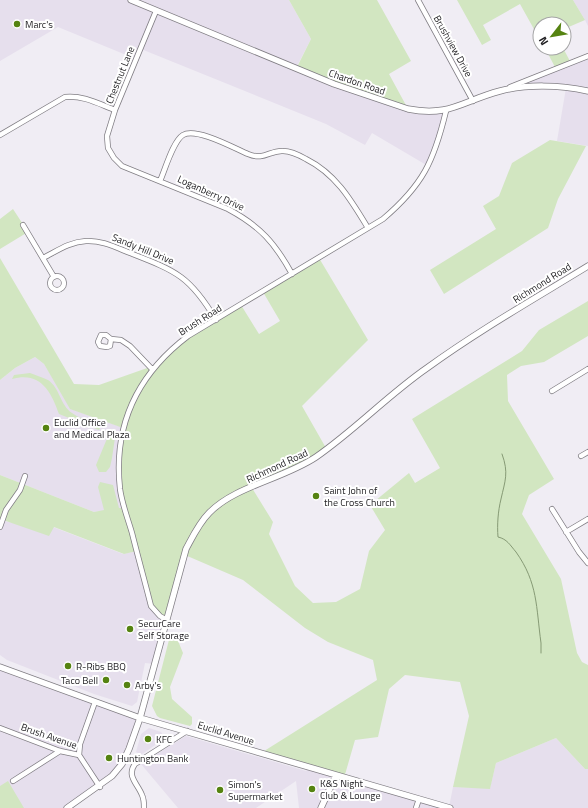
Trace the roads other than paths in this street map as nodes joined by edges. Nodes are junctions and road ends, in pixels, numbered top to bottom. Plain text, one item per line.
1 (131, 0) edge
2 (418, 0) edge
3 (156, 11) junction
4 (588, 56) edge
5 (500, 91) junction
6 (588, 91) edge
7 (473, 101) junction
8 (115, 110) junction
9 (446, 110) junction
10 (0, 135) edge
11 (108, 148) joint
12 (160, 181) junction
13 (23, 225) dead end
14 (368, 228) junction
15 (43, 258) junction
16 (588, 266) edge
17 (292, 274) junction
18 (54, 277) dead end
19 (216, 320) junction
20 (111, 339) dead end
21 (152, 369) junction
22 (588, 369) edge
23 (552, 391) dead end
24 (588, 452) edge
25 (581, 456) dead end
26 (25, 476) dead end
27 (552, 509) dead end
28 (588, 519) edge
29 (0, 526) edge
30 (566, 532) junction
31 (588, 563) edge
32 (167, 620) junction
33 (0, 667) edge
34 (95, 702) junction
35 (140, 718) junction
36 (0, 728) edge
37 (187, 731) junction
38 (60, 751) junction
39 (79, 755) junction
40 (336, 775) junction
41 (13, 781) dead end
42 (100, 787) junction
43 (419, 800) junction
44 (67, 808) edge
45 (144, 808) edge
46 (321, 808) edge
47 (416, 808) edge
48 (450, 808) edge

1 - 3 main road, Chardon Road
2 - 7 street, Brushview Drive
3 - 8 street, Chestnut Lane
3 - 9 main road, Chardon Road
4 - 5 street
5 - 6 main road, Chardon Road
5 - 7 main road, Chardon Road
7 - 9 main road, Chardon Road
8 - 10 street
8 - 11 street, Chestnut Lane
9 - 14 street, Brush Road
11 - 12 street, Loganberry Drive
12 - 14 street
12 - 17 street, Loganberry Drive
13 - 15 street
14 - 17 street, Brush Road
15 - 18 street
15 - 19 street, Sandy Hill Drive
16 - 32 main road, Richmond Road
17 - 19 street, Brush Road
19 - 21 street, Brush Road
20 - 21 street
21 - 32 street, Brush Road
22 - 23 street
24 - 25 street
26 - 29 street
27 - 30 street
28 - 30 street
30 - 31 street
32 - 35 main road, Richmond Road
33 - 34 main road, Euclid Avenue
34 - 35 main road, Euclid Avenue
34 - 39 street
35 - 37 main road, Euclid Avenue
35 - 42 main road, Richmond Road
36 - 38 street, Brush Avenue
37 - 40 main road, Euclid Avenue
37 - 45 street
38 - 39 street, Brush Avenue
38 - 41 street
39 - 42 street, Brush Avenue
40 - 43 main road, Euclid Avenue
40 - 46 main road
42 - 44 main road, Richmond Road
43 - 47 street
43 - 48 main road, Euclid Avenue

